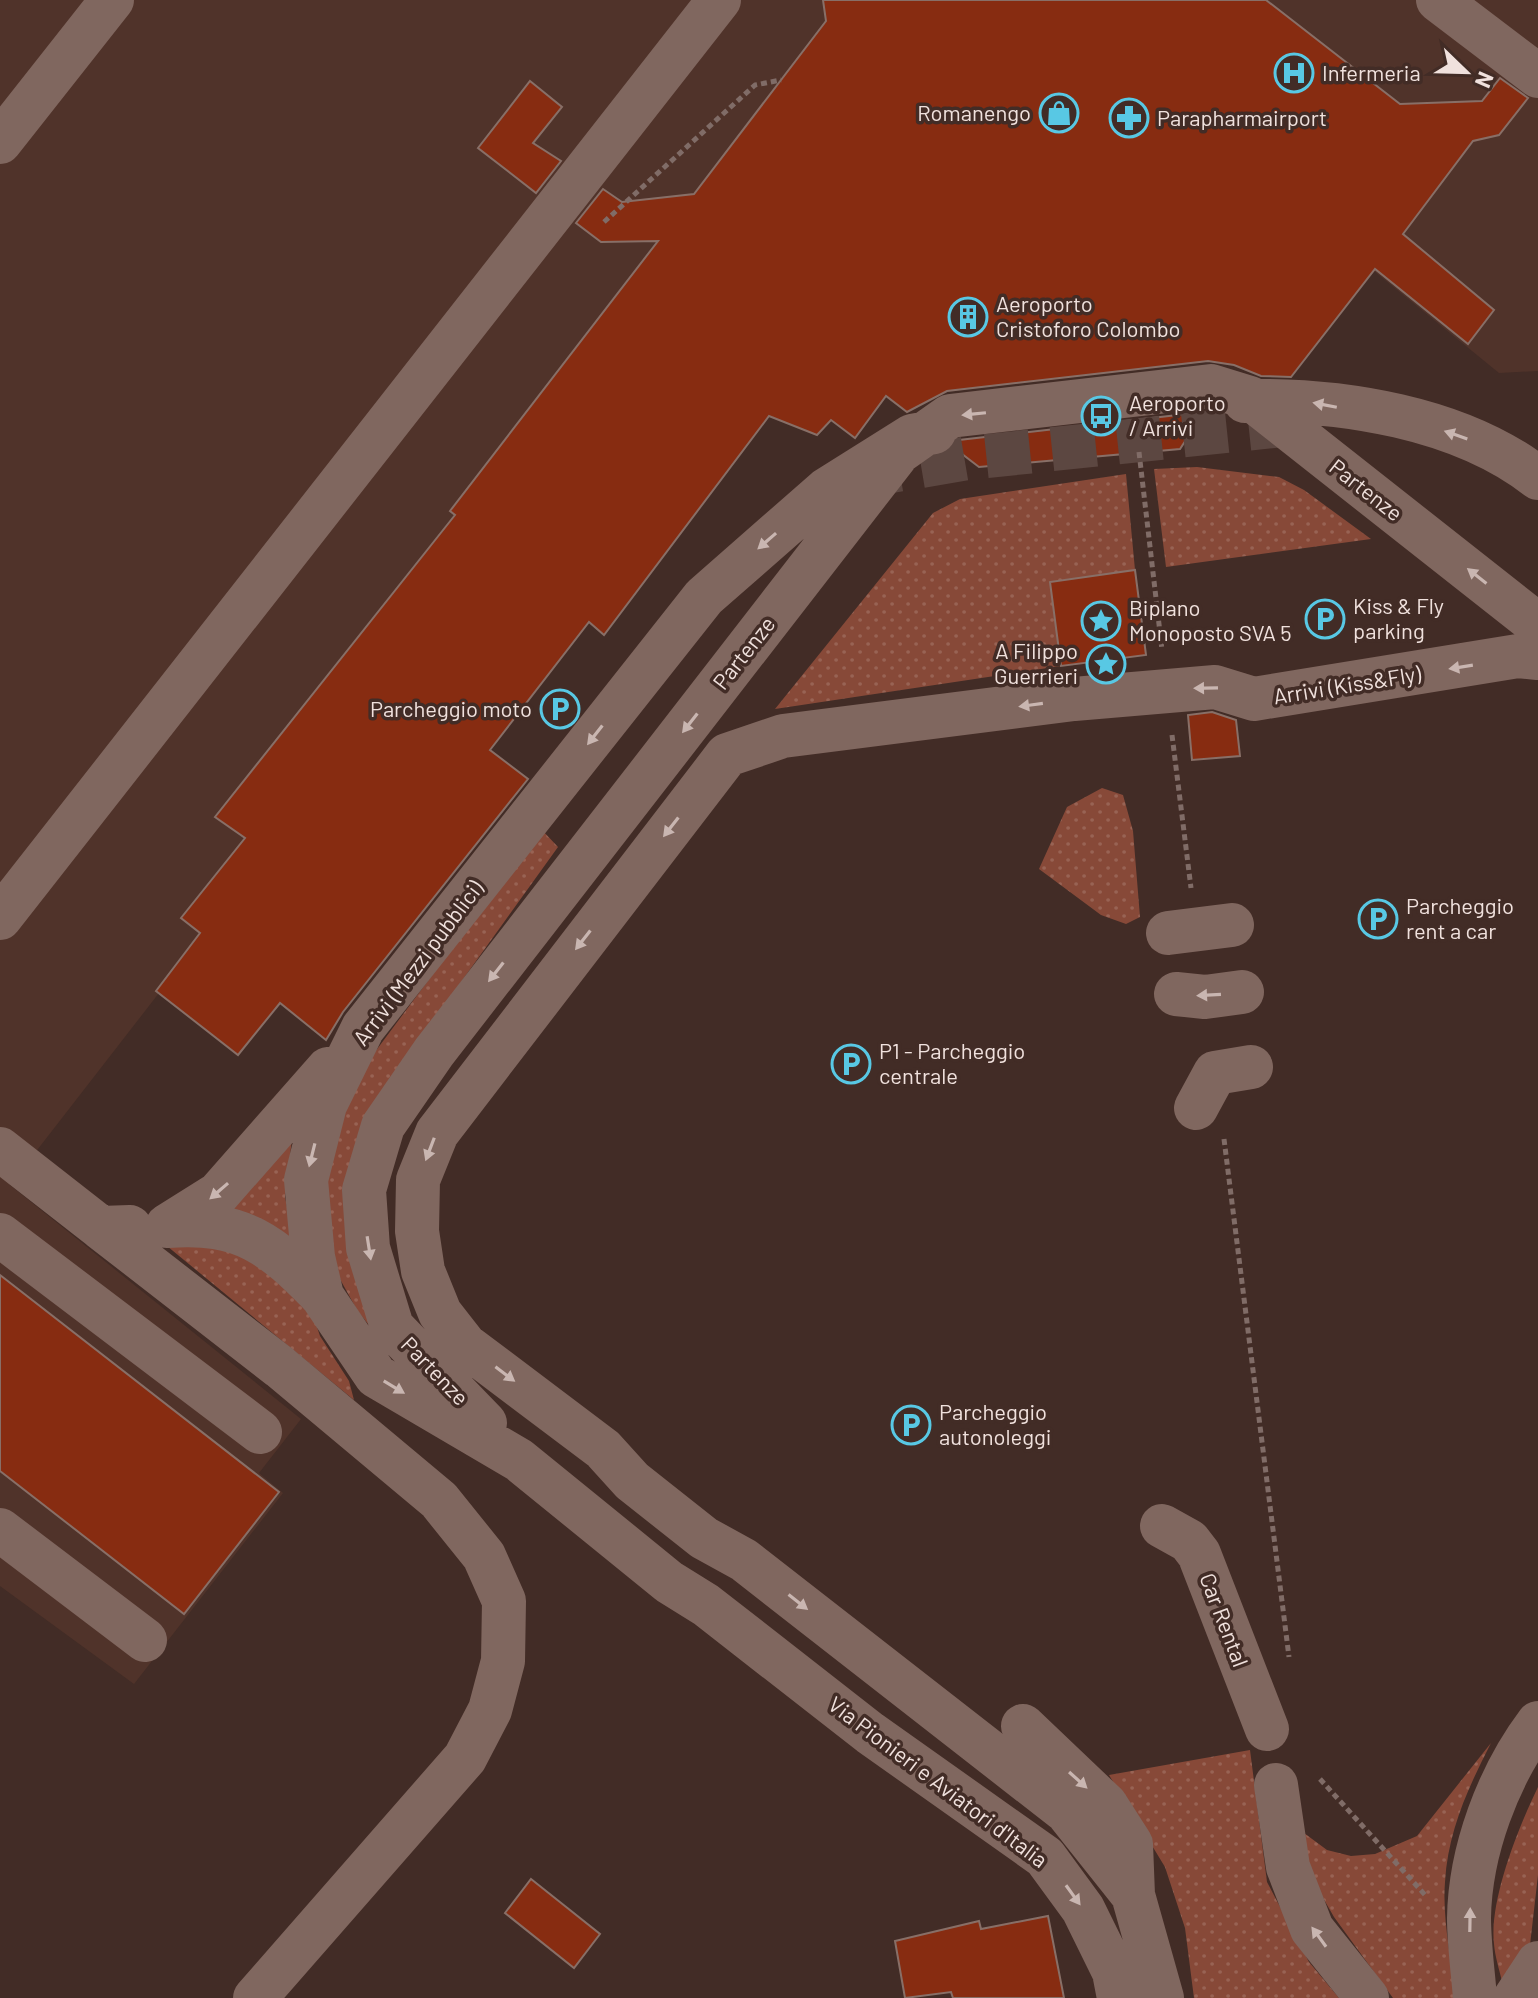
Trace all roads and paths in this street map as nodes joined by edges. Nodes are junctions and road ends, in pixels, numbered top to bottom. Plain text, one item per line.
1 (112, 0) edge
2 (719, 0) edge
3 (1438, 0) edge
4 (1538, 76) edge
5 (0, 142) edge
6 (1210, 402) dead end
7 (934, 432) dead end
8 (1538, 478) edge
9 (1538, 625) edge
10 (1538, 658) edge
11 (0, 918) edge
12 (1232, 925) dead end
13 (1168, 933) dead end
14 (1242, 992) dead end
15 (1176, 994) dead end
16 (363, 1028) junction
17 (1221, 1083) dead end
18 (0, 1149) edge
19 (167, 1226) junction
20 (101, 1228) junction
21 (0, 1235) edge
22 (322, 1296) junction
23 (260, 1432) dead end
24 (519, 1460) junction
25 (1162, 1526) dead end
26 (0, 1530) edge
27 (145, 1640) dead end
28 (1290, 1665) dead end
29 (1538, 1723) edge
30 (1023, 1726) dead end
31 (1267, 1729) dead end
32 (1296, 1780) joint
33 (1133, 1895) junction
34 (1428, 1898) dead end
35 (1538, 1963) edge
36 (255, 1998) edge
37 (1119, 1998) edge
38 (1162, 1998) edge
39 (1367, 1998) edge
40 (1475, 1998) edge
41 (1515, 1998) edge

1 - 5 lane
2 - 11 lane
3 - 4 lane
8 -> 6 lane
7 -> 16 lane, Arrivi (Mezzi pubblici)
9 -> 24 lane, Partenze
10 -> 33 lane, Arrivi (Kiss&Fly)
12 - 13 lane
14 -> 15 lane
16 -> 19 lane
16 -> 22 lane, Arrivi (Mezzi pubblici)
17 - 28 path
18 - 20 lane
19 - 20 lane
19 - 22 lane
20 - 36 lane
21 - 23 lane
22 -> 24 lane, Arrivi (Mezzi pubblici)
24 -> 37 lane, Via Pionieri e Aviatori d'Italia
25 - 31 lane, Car Rental
26 - 27 lane
40 -> 29 lane
30 -> 33 lane
32 - 34 path
39 -> 32 lane
33 - 38 lane
35 - 41 lane

